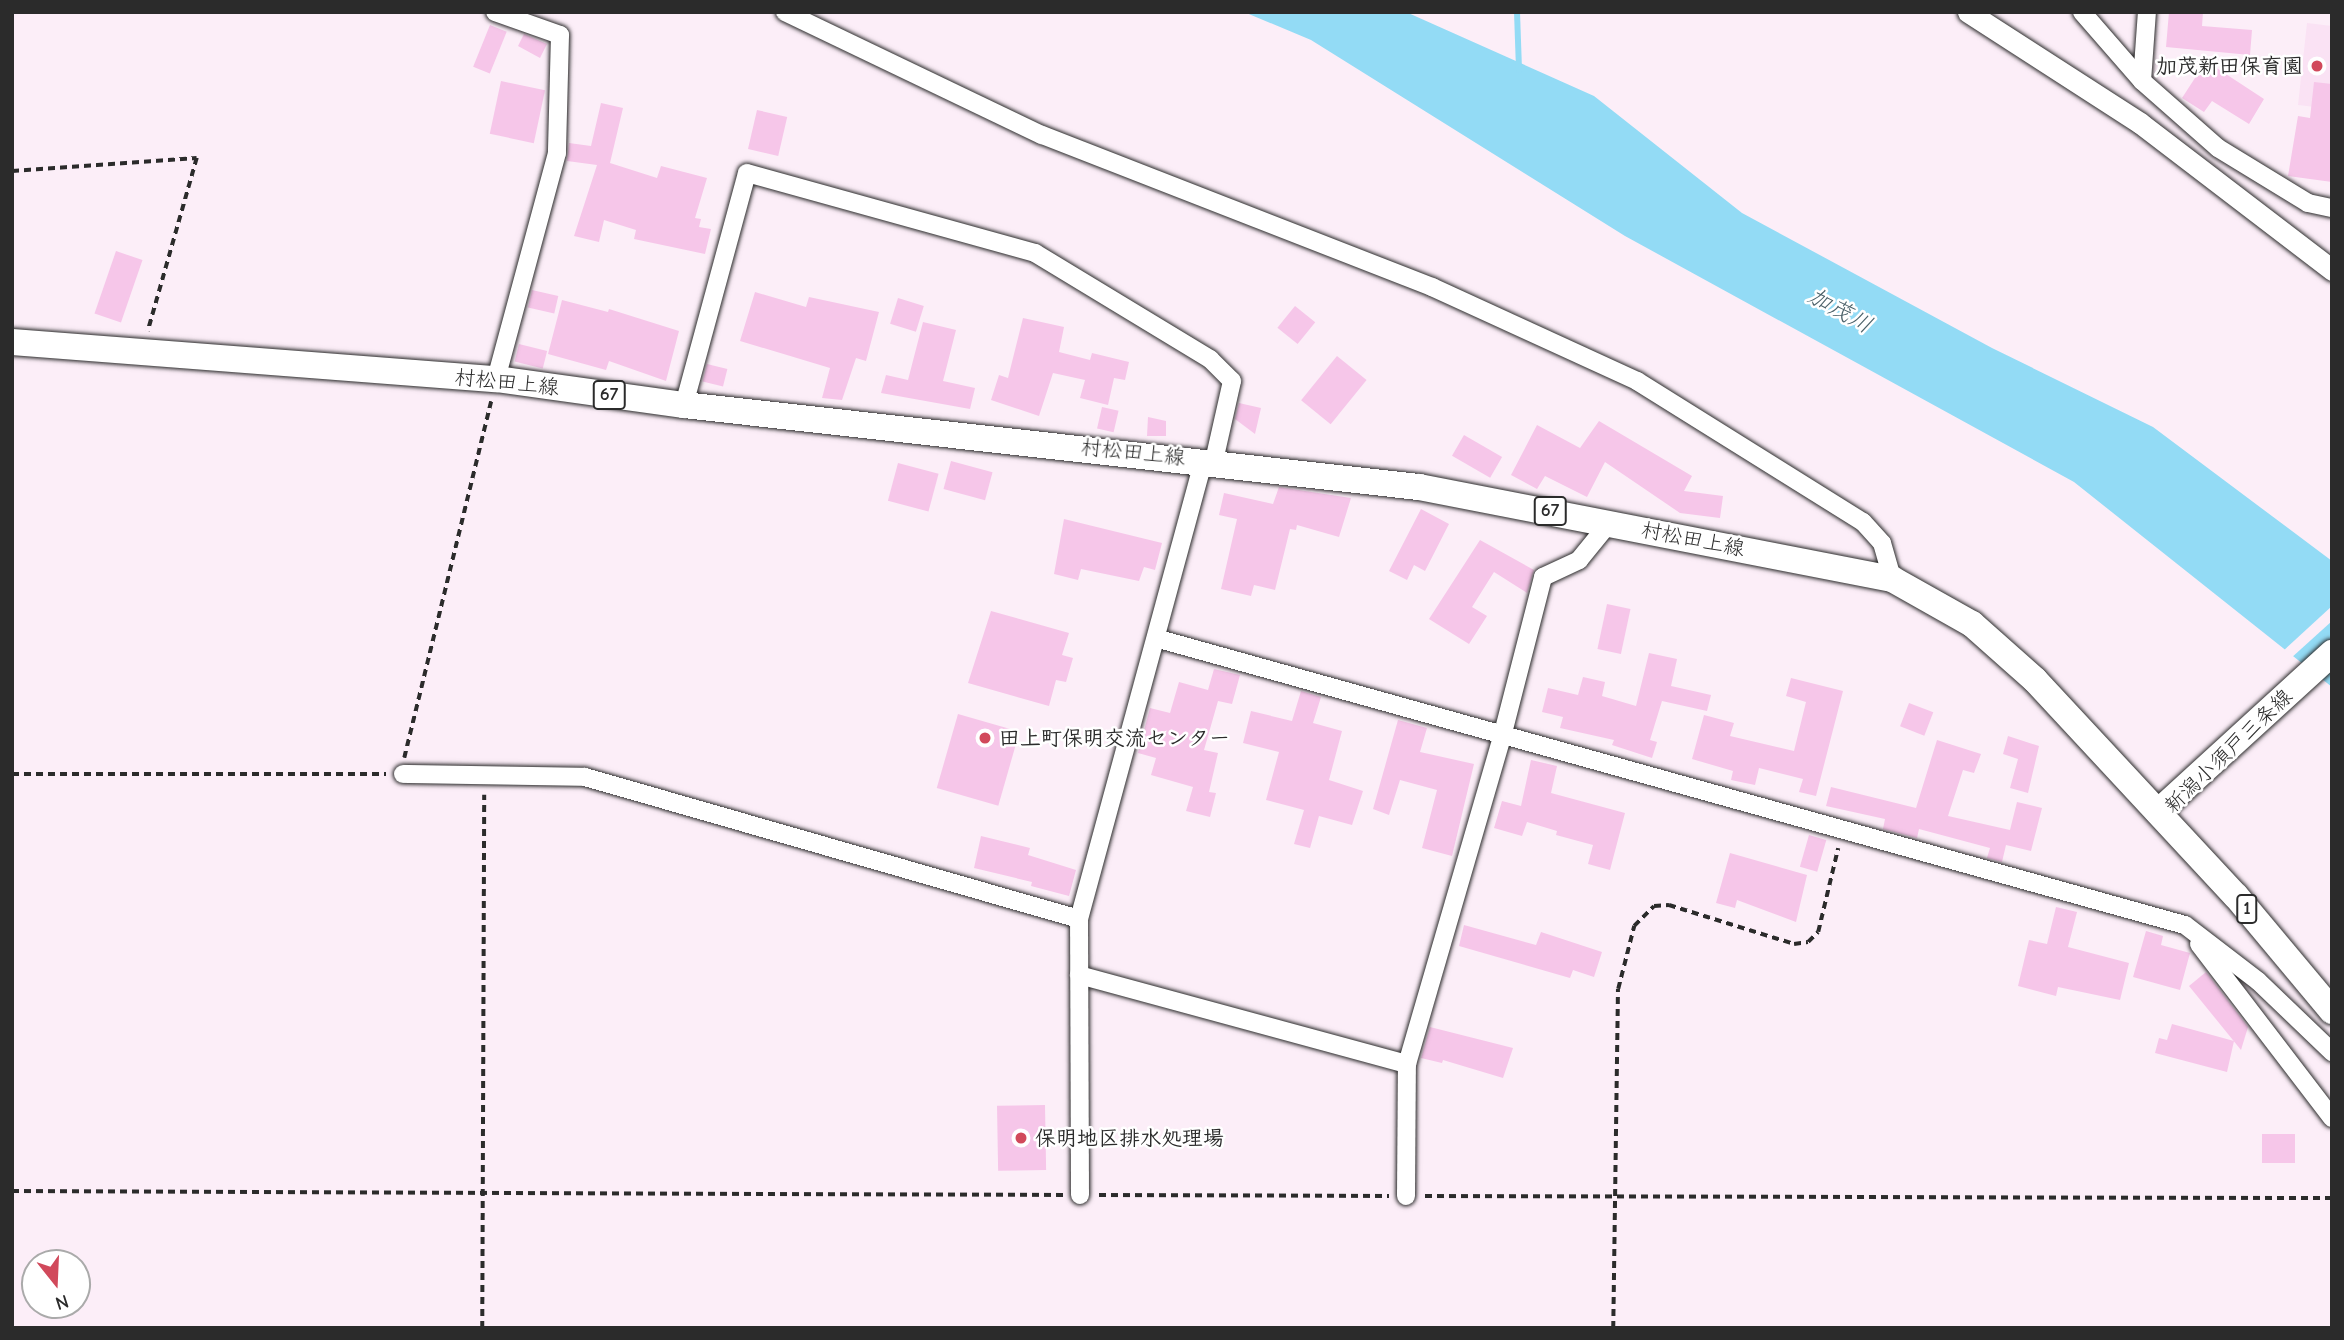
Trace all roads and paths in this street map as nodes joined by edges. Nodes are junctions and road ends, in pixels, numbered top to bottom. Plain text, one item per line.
1 (495, 12) edge
2 (785, 12) edge
3 (1968, 12) edge
4 (2082, 12) edge
5 (2147, 12) edge
6 (2142, 81) junction
7 (12, 171) edge
8 (2332, 208) edge
9 (2332, 270) edge
10 (12, 342) edge
11 (141, 354) junction
12 (496, 379) junction
13 (684, 405) junction
14 (1209, 460) junction
15 (1610, 522) junction
16 (1892, 579) junction
17 (1158, 639) junction
18 (2332, 653) edge
19 (1503, 733) junction
20 (12, 774) edge
21 (403, 774) junction
22 (484, 775) junction
23 (2158, 812) junction
24 (1842, 831) junction
25 (1079, 919) junction
26 (2185, 925) junction
27 (1079, 975) junction
28 (2332, 1011) edge
29 (2332, 1052) edge
30 (1407, 1064) junction
31 (2332, 1118) edge
32 (12, 1191) edge
33 (482, 1193) junction
34 (1080, 1195) junction
35 (1406, 1196) junction
36 (2332, 1198) edge
37 (1614, 1199) junction
38 (482, 1328) edge
39 (1613, 1328) edge

1 - 12 street
2 - 16 street
3 - 9 street
4 - 6 street
5 - 6 street
6 - 8 street
7 - 11 path
10 - 11 main road, 村松田上線 / 67
11 - 12 main road, 村松田上線 / 67
12 - 13 main road, 村松田上線 / 67
12 - 21 path
13 - 14 main road, 村松田上線 / 67
13 - 14 street
14 - 15 main road, 村松田上線 / 67
14 - 17 street
15 - 16 main road, 村松田上線 / 67
15 - 19 street
16 - 23 main road, 村松田上線 / 67
17 - 19 street
17 - 25 street
18 - 23 main road, 新潟小須戸三条線
19 - 24 street
19 - 30 street
20 - 21 path
21 - 22 street
22 - 25 street
22 - 33 path
23 - 28 main road, 新潟小須戸三条線 / 1
24 - 26 street
24 - 37 path
25 - 27 street
26 - 29 street
26 - 31 street
27 - 30 street
27 - 34 street
30 - 35 street
32 - 33 path
33 - 34 path
33 - 38 path
34 - 35 path
35 - 37 path
36 - 37 path
37 - 39 path

